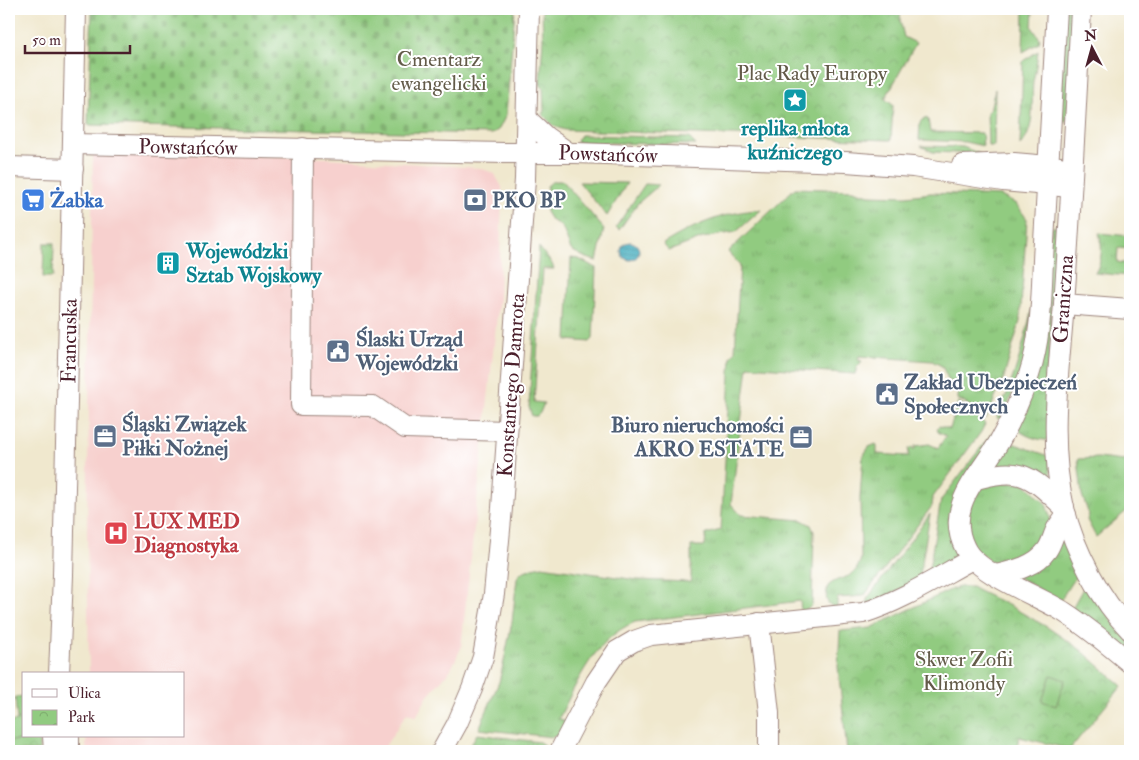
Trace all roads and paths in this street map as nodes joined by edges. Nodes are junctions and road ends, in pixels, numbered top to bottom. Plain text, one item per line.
1 (76, 9) edge
2 (529, 9) edge
3 (1057, 9) edge
4 (1081, 9) edge
5 (526, 119) junction
6 (1050, 126) junction
7 (73, 144) junction
8 (303, 148) junction
9 (526, 153) junction
10 (570, 153) junction
11 (1020, 164) junction
12 (1048, 166) junction
13 (9, 167) edge
14 (913, 167) junction
15 (1072, 167) junction
16 (73, 169) junction
17 (1047, 186) junction
18 (1071, 187) junction
19 (1064, 304) junction
20 (1130, 309) edge
21 (507, 431) junction
22 (976, 478) junction
23 (1065, 511) junction
24 (972, 559) junction
25 (996, 575) junction
26 (759, 623) junction
27 (1130, 630) edge
28 (1130, 663) edge
29 (59, 672) edge
30 (53, 738) edge
31 (69, 738) edge
32 (54, 751) edge
33 (69, 751) edge
34 (442, 751) edge
35 (560, 751) edge
36 (769, 751) edge

1 - 7 street, Francuska
2 - 5 street, Konstantego Damrota
3 - 6 street, Graniczna
4 - 15 street, Graniczna
5 - 9 street, Konstantego Damrota
5 - 10 street
6 - 11 street
6 - 12 street, Graniczna
7 - 8 street, Powstańców
7 - 16 street, Francuska
8 - 9 street, Powstańców
8 - 21 street
9 - 10 street, Powstańców
9 - 21 street, Konstantego Damrota
10 - 14 street, Powstańców
11 - 12 street, Powstańców
11 - 14 street, Powstańców
12 - 15 street, Powstańców
12 - 17 street, Graniczna
13 - 16 street
14 - 17 street, Powstańców
15 - 18 street, Graniczna
16 - 29 street, Francuska
17 - 18 street, Powstańców
17 - 22 street, Graniczna
18 - 19 street, Graniczna
19 - 20 street
19 - 23 street, Graniczna
21 - 34 street, Konstantego Damrota
22 - 23 street
22 - 24 street
23 - 25 street
23 - 27 street, Graniczna
24 - 25 street
24 - 26 street
25 - 28 street
26 - 35 street
26 - 36 street
30 - 32 street
31 - 33 street

